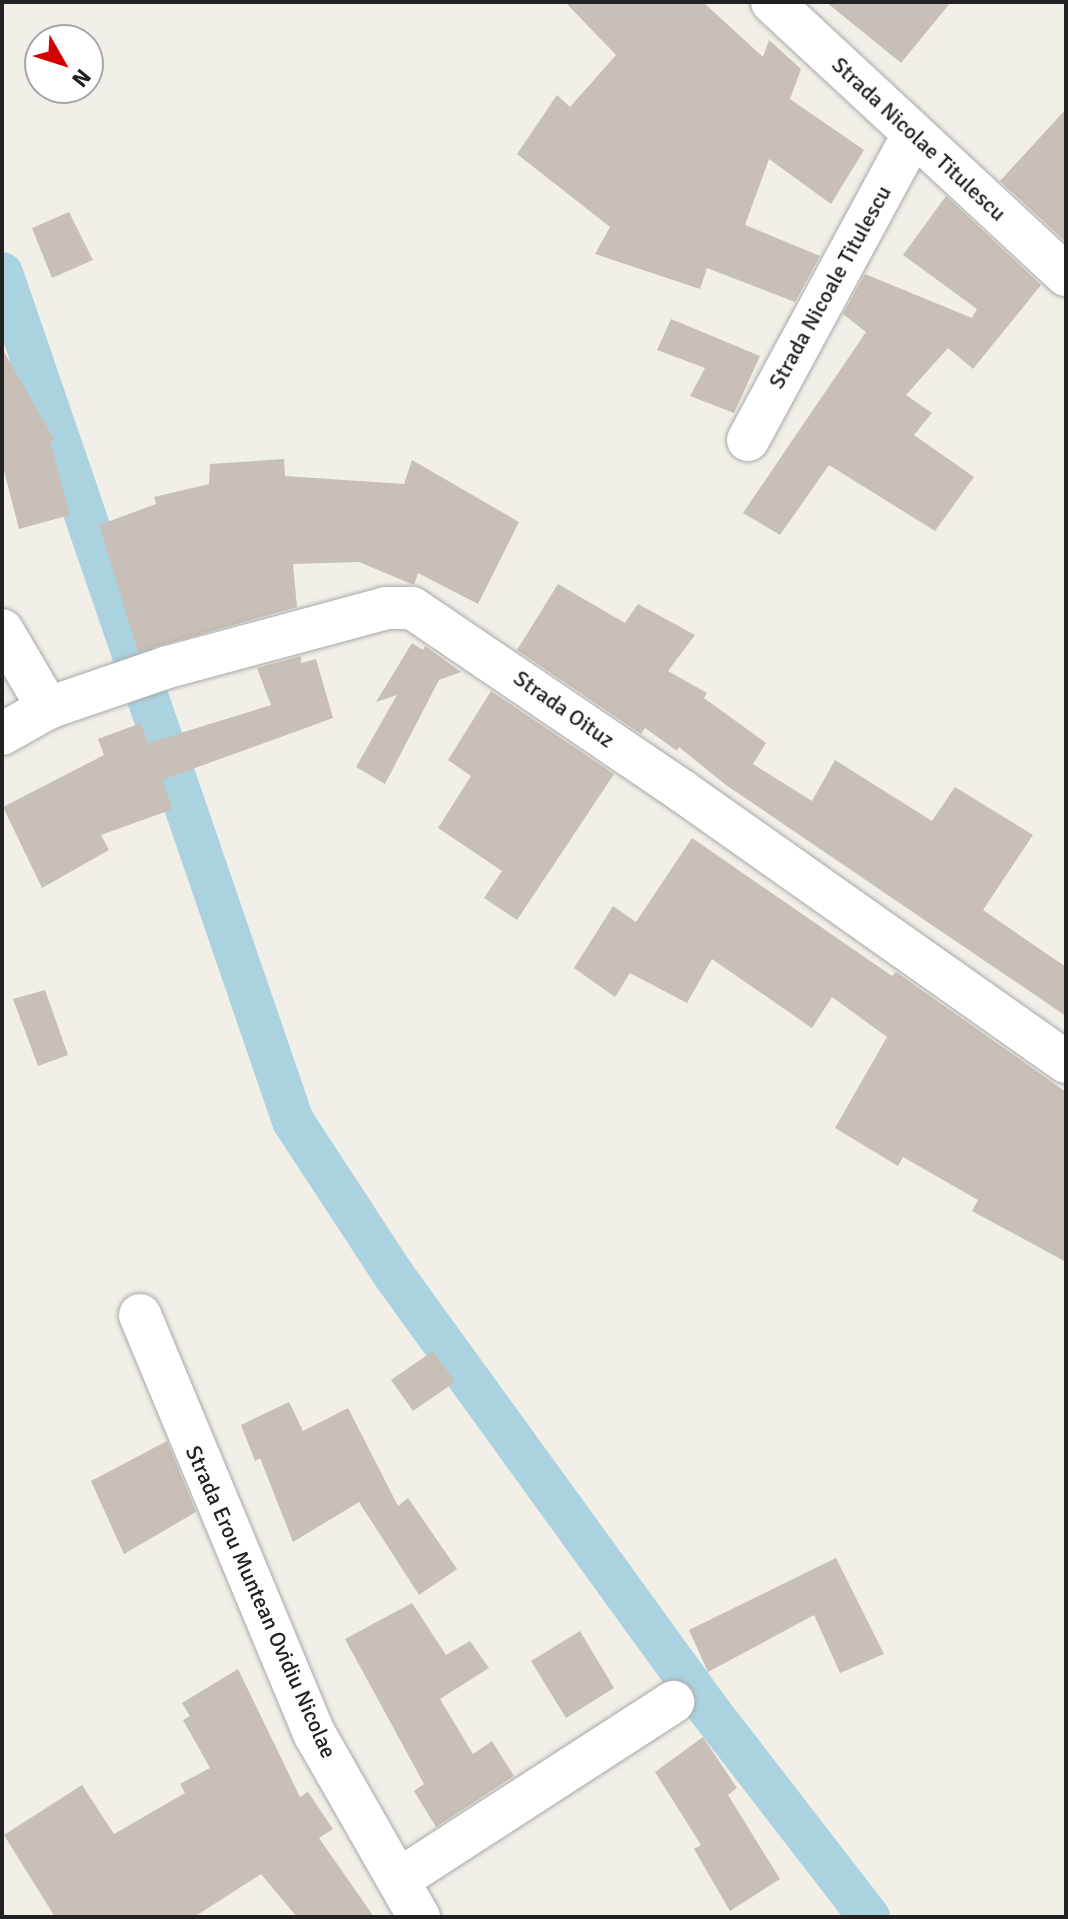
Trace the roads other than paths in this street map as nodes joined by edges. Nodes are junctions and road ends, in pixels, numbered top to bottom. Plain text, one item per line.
1 (772, 2) edge
2 (913, 135) junction
3 (1066, 275) edge
4 (748, 440) dead end
5 (2, 630) edge
6 (48, 708) junction
7 (2, 734) edge
8 (1066, 1062) edge
9 (140, 1315) dead end
10 (673, 1702) dead end
11 (398, 1880) junction
12 (419, 1917) edge

1 - 2 street, Strada Nicolae Titulescu
2 - 3 street, Strada Nicolae Titulescu
2 - 4 street, Strada Nicoale Titulescu
5 - 6 street
6 - 7 street, Strada Oituz
6 - 8 street, Strada Oituz
9 - 11 street, Strada Erou Muntean Ovidiu Nicolae
10 - 11 street
11 - 12 street, Strada Erou Muntean Ovidiu Nicolae

